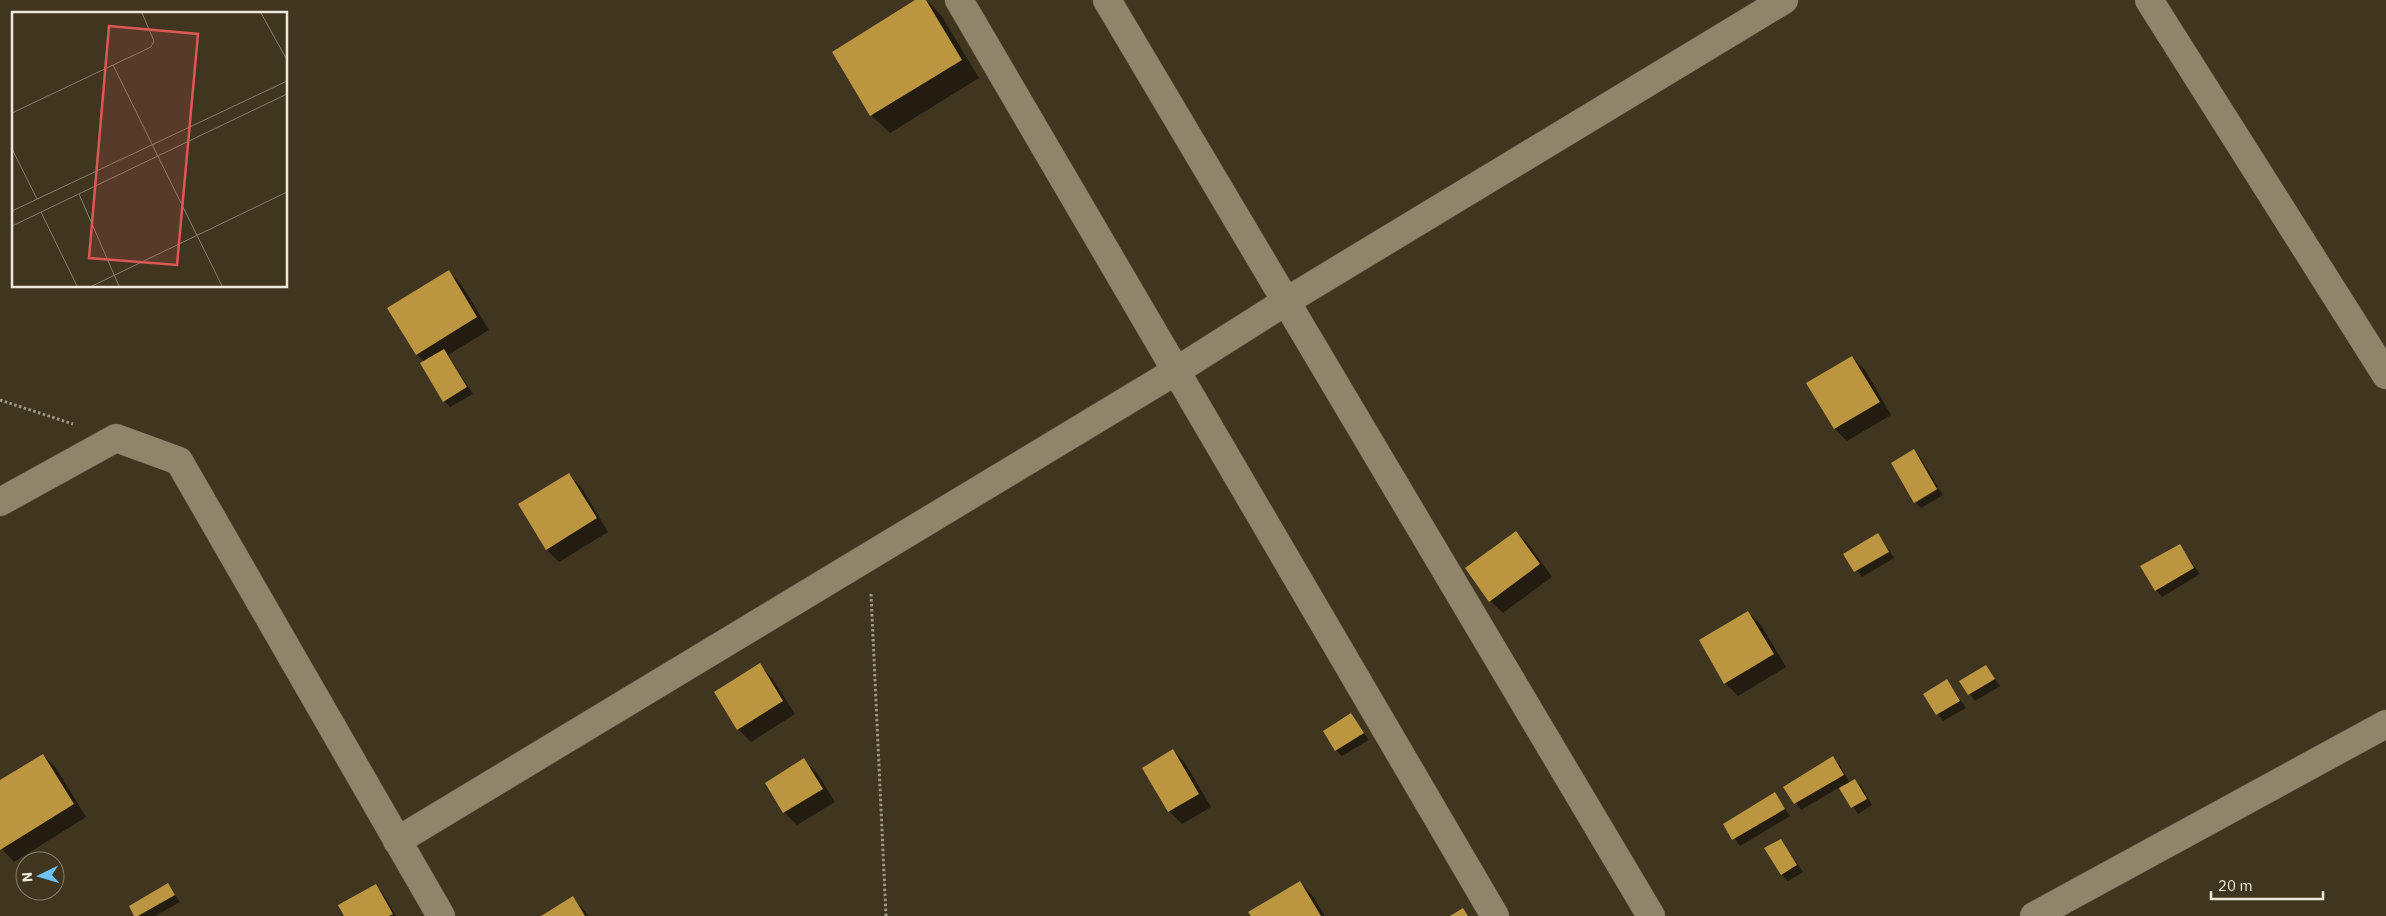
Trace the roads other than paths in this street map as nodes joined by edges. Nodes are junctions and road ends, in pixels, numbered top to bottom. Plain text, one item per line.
1 (959, 0) edge
2 (1107, 0) edge
3 (1784, 0) edge
4 (2149, 0) edge
5 (1285, 302) junction
6 (1176, 371) junction
7 (2386, 375) edge
8 (0, 502) edge
9 (2386, 724) edge
10 (397, 841) junction
11 (441, 916) edge
12 (1495, 916) edge
13 (1651, 916) edge
14 (2034, 916) edge

1 - 6 street
2 - 5 street
3 - 5 street
4 - 7 street
5 - 6 street
5 - 13 street
6 - 10 street
6 - 12 street
8 - 10 street
9 - 14 street
10 - 11 street

